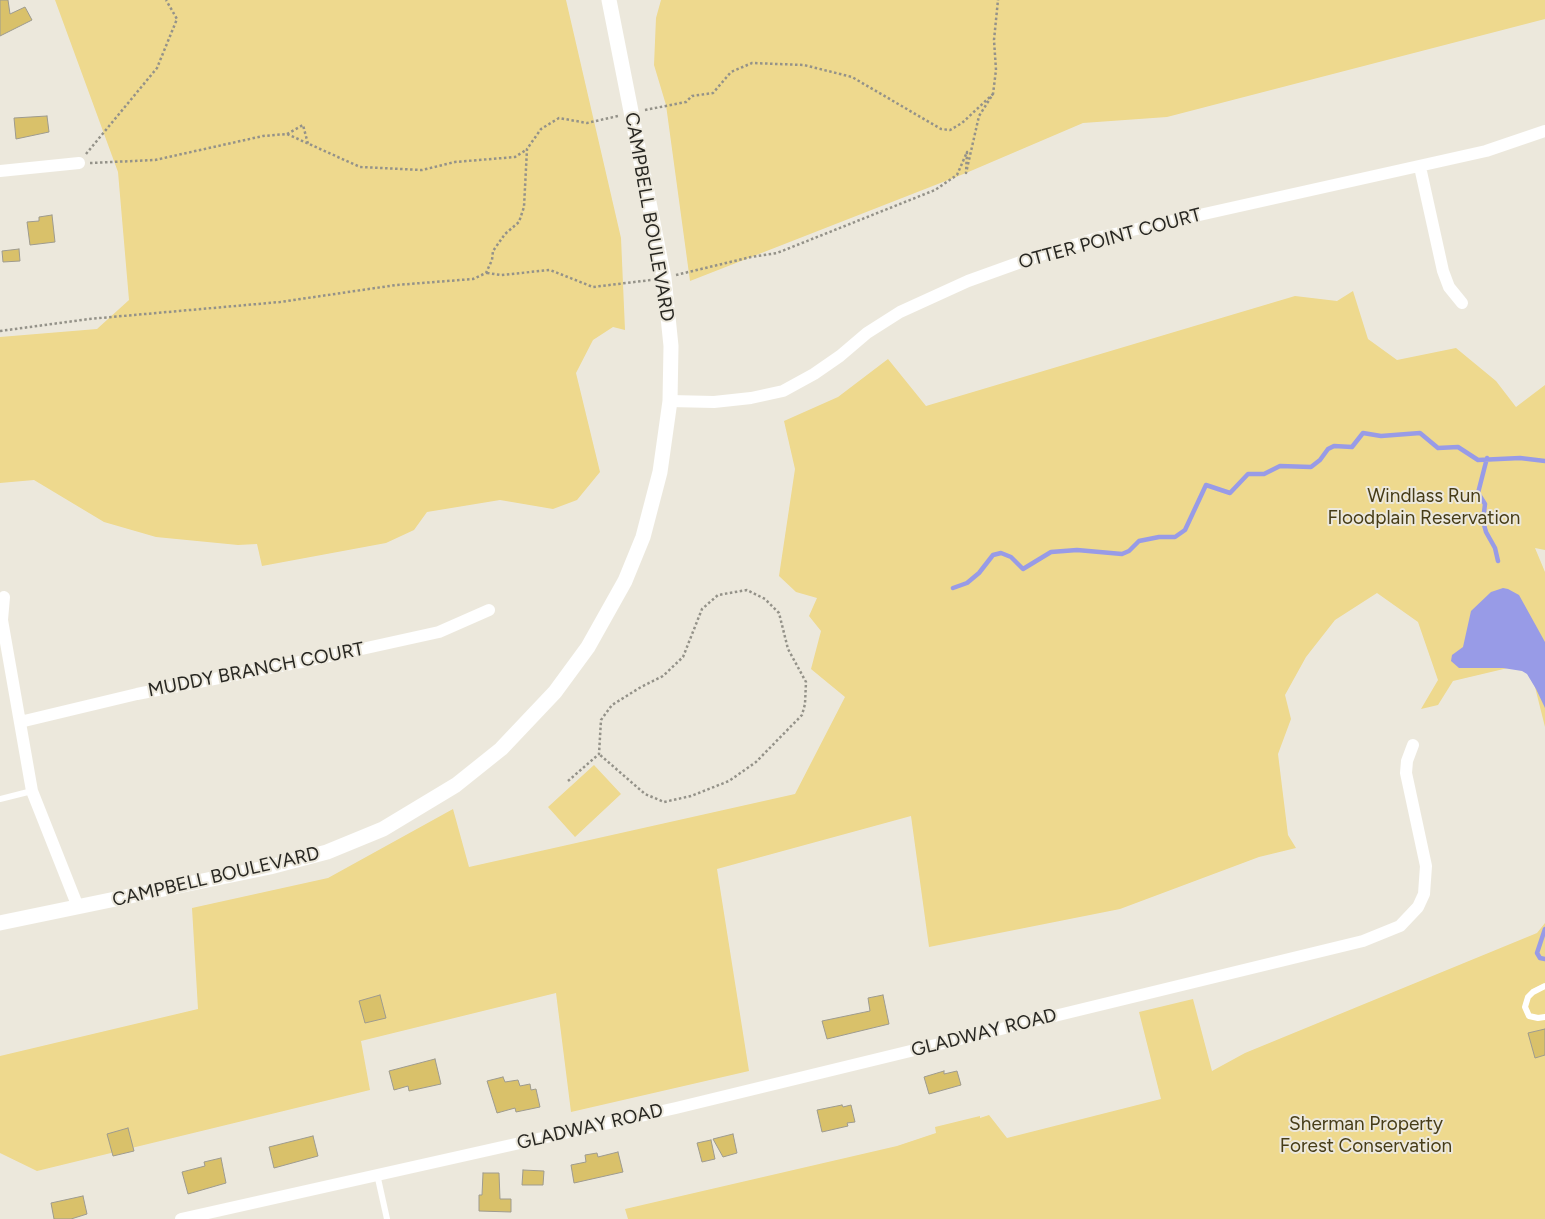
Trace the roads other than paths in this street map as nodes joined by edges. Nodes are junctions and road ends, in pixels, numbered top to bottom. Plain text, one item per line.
1 (609, 0) edge
2 (1545, 131) edge
3 (78, 163) road end
4 (1420, 167) junction
5 (0, 171) edge
6 (1462, 303) dead end
7 (670, 401) junction
8 (4, 597) dead end
9 (489, 610) dead end
10 (20, 722) junction
11 (1413, 745) dead end
12 (32, 791) junction
13 (0, 799) edge
14 (78, 907) junction
15 (0, 923) edge
16 (1545, 986) edge
17 (1545, 1017) edge
18 (377, 1174) junction
19 (181, 1219) edge
20 (387, 1219) edge

1 - 7 street, CAMPBELL BOULEVARD
2 - 4 street, OTTER POINT COURT
3 - 5 street
4 - 6 street
4 - 7 street, OTTER POINT COURT
7 - 14 street, CAMPBELL BOULEVARD
8 - 10 street
9 - 10 street, MUDDY BRANCH COURT
10 - 12 street
11 - 18 street, GLADWAY ROAD
12 - 13 lane
12 - 14 street
14 - 15 street, CAMPBELL BOULEVARD
16 - 17 lane
18 - 19 street, GLADWAY ROAD
18 - 20 lane

